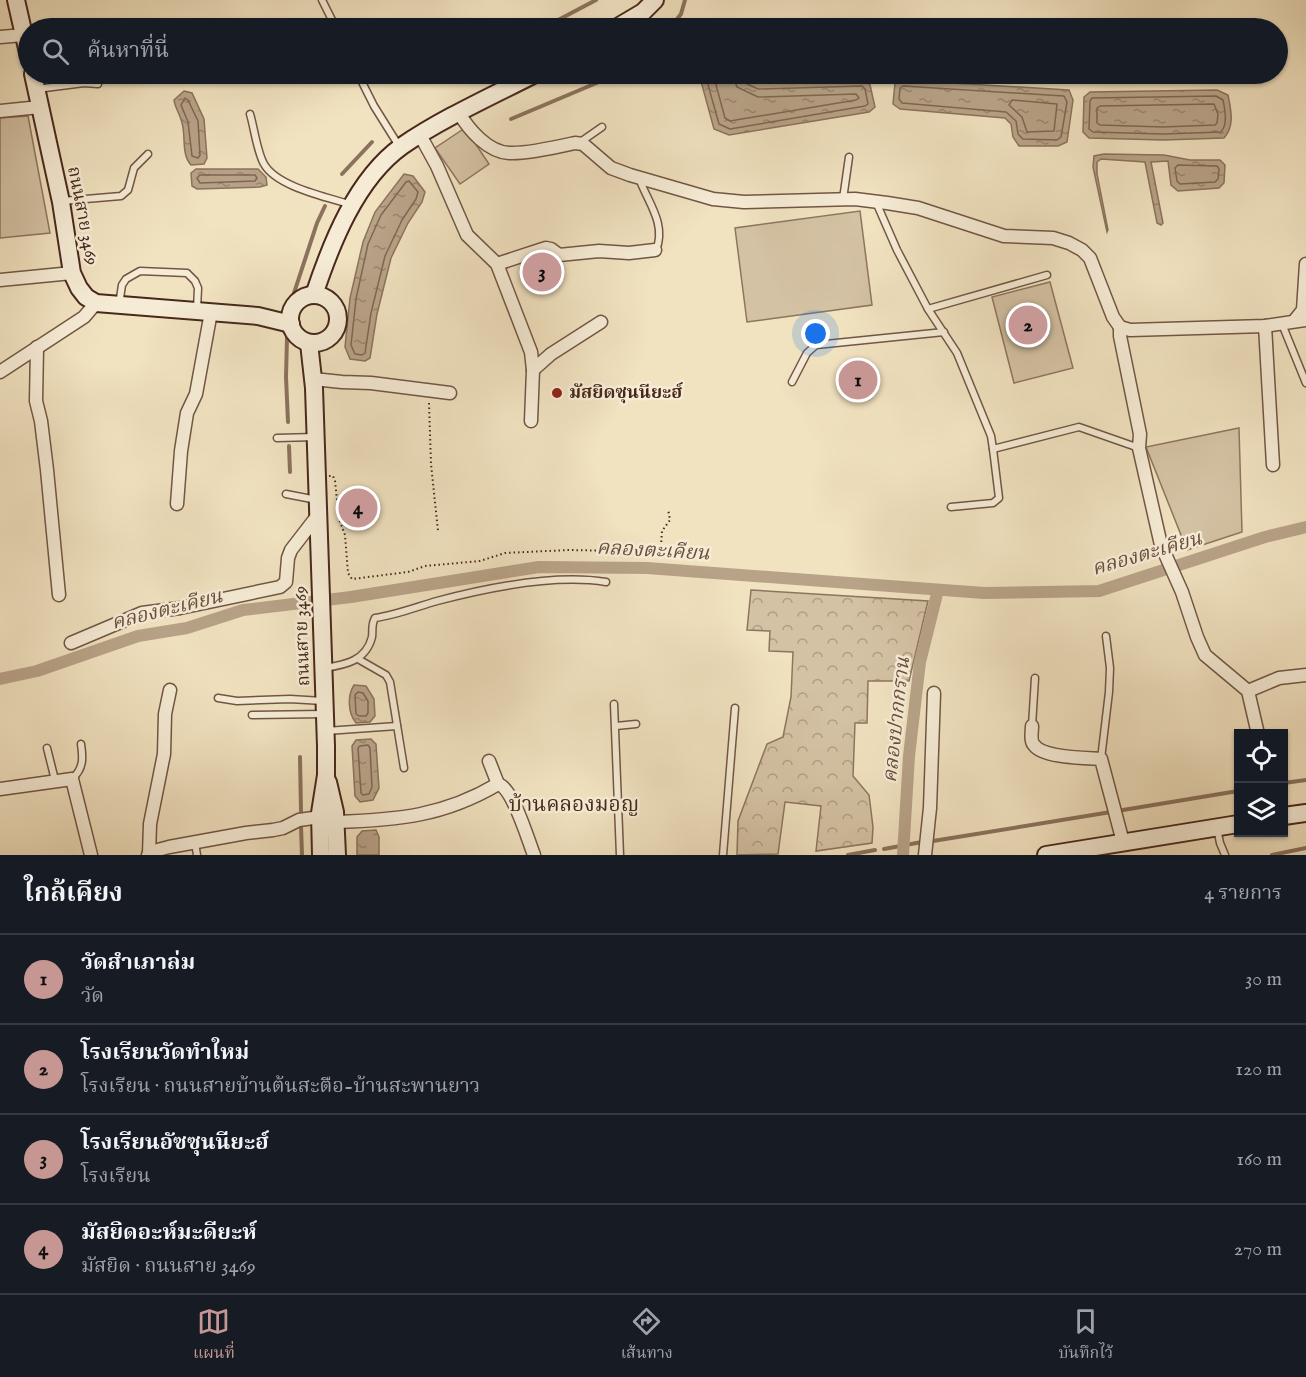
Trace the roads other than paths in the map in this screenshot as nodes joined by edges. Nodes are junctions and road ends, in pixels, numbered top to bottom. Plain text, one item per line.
1 (16, 0) edge
2 (322, 0) edge
3 (655, 0) edge
4 (20, 18) edge
5 (331, 18) edge
6 (634, 18) edge
7 (18, 36) edge
8 (0, 37) edge
9 (36, 84) edge
10 (363, 84) edge
11 (516, 84) edge
12 (40, 107) junction
13 (0, 111) edge
14 (459, 113) junction
15 (250, 114) dead end
16 (602, 127) dead end
17 (420, 135) junction
18 (579, 143) junction
19 (400, 147) junction
20 (148, 154) dead end
21 (849, 157) dead end
22 (638, 178) junction
23 (843, 200) junction
24 (62, 201) junction
25 (876, 202) junction
26 (351, 208) junction
27 (655, 250) joint
28 (497, 264) junction
29 (1306, 264) edge
30 (72, 273) junction
31 (1047, 275) dead end
32 (0, 280) edge
33 (320, 296) junction
34 (96, 303) junction
35 (119, 306) junction
36 (928, 309) junction
37 (204, 311) junction
38 (291, 318) junction
39 (1301, 320) edge
40 (602, 322) dead end
41 (1282, 324) junction
42 (1264, 326) junction
43 (1120, 327) junction
44 (944, 332) junction
45 (313, 343) junction
46 (37, 347) junction
47 (15, 362) junction
48 (0, 363) edge
49 (533, 370) junction
50 (0, 372) edge
51 (314, 382) junction
52 (792, 382) dead end
53 (1306, 383) edge
54 (450, 393) dead end
55 (531, 421) dead end
56 (316, 437) junction
57 (277, 438) dead end
58 (1139, 448) junction
59 (993, 449) junction
60 (1272, 465) dead end
61 (286, 494) dead end
62 (177, 504) dead end
63 (951, 507) dead end
64 (318, 508) junction
65 (606, 582) dead end
66 (59, 595) dead end
67 (1106, 636) dead end
68 (71, 643) dead end
69 (358, 659) junction
70 (323, 661) junction
71 (1306, 675) edge
72 (1035, 678) dead end
73 (170, 690) dead end
74 (1248, 691) junction
75 (934, 693) dead end
76 (218, 698) dead end
77 (614, 704) dead end
78 (324, 708) junction
79 (735, 708) dead end
80 (252, 715) dead end
81 (636, 724) dead end
82 (397, 726) junction
83 (616, 726) junction
84 (1032, 726) joint
85 (1257, 729) edge
86 (325, 732) junction
87 (81, 744) dead end
88 (47, 748) dead end
89 (1101, 759) junction
90 (489, 761) dead end
91 (404, 768) dead end
92 (72, 779) junction
93 (55, 780) junction
94 (498, 784) junction
95 (0, 789) edge
96 (1306, 813) edge
97 (1288, 815) edge
98 (328, 820) junction
99 (1234, 825) edge
100 (1217, 827) junction
101 (1123, 843) junction
102 (196, 849) edge
103 (91, 855) edge
104 (149, 855) edge
105 (321, 855) edge
106 (337, 855) edge
107 (534, 855) edge
108 (620, 855) edge
109 (723, 855) edge
110 (925, 855) edge
111 (1046, 855) edge
112 (1225, 855) edge

1 - 4 street
2 - 5 lane
3 - 6 street
7 - 8 street
9 - 12 street, ถนนสาย 3469
10 - 19 lane
11 - 14 street
12 - 13 street
12 - 24 street, ถนนสาย 3469
14 - 17 street
14 - 18 street
15 - 26 lane
16 - 18 lane
17 - 19 street
17 - 28 street
18 - 22 street
19 - 26 street
20 - 24 lane
21 - 23 lane
22 - 23 street
22 - 27 lane
23 - 25 street
24 - 30 street, ถนนสาย 3469
25 - 36 lane
25 - 43 street
26 - 33 street
27 - 28 street
28 - 49 street
29 - 39 street
30 - 32 street
30 - 34 street, ถนนสาย 3469
31 - 36 lane
33 - 38 street
33 - 45 street
34 - 35 street
34 - 46 street
35 - 37 street
35 - 37 lane
36 - 44 lane
37 - 38 street
37 - 62 street
38 - 45 street
39 - 41 street
40 - 49 street
41 - 42 street
41 - 53 lane
42 - 43 street
42 - 60 street
43 - 58 street
44 - 52 lane
44 - 59 lane
45 - 51 street, ถนนสาย 3469
46 - 47 street
46 - 66 street
47 - 48 street
47 - 50 street
49 - 55 street
51 - 54 street
51 - 56 street, ถนนสาย 3469
56 - 57 lane
56 - 64 street, ถนนสาย 3469
58 - 59 lane
58 - 74 street
59 - 63 lane
61 - 64 lane
64 - 68 street
64 - 70 street, ถนนสาย 3469
65 - 69 lane
67 - 89 lane
69 - 70 lane
69 - 82 lane
70 - 78 street, ถนนสาย 3469
71 - 74 street
72 - 84 lane
73 - 104 street
74 - 85 street
75 - 110 street
76 - 78 lane
77 - 83 lane
78 - 80 lane
78 - 86 street, ถนนสาย 3469
79 - 109 lane
81 - 83 lane
82 - 86 lane
82 - 91 lane
83 - 108 lane
84 - 89 street
86 - 98 street, ถนนสาย 3469
87 - 92 lane
88 - 93 lane
89 - 101 street
90 - 94 street
92 - 93 street
92 - 103 street
93 - 95 street
94 - 98 street
94 - 107 street
96 - 97 street
98 - 102 street
98 - 105 street, ถนนสาย 3469
98 - 106 street, ถนนสาย 3469
99 - 100 street
100 - 101 street
100 - 112 lane
101 - 111 street
102 - 104 street

